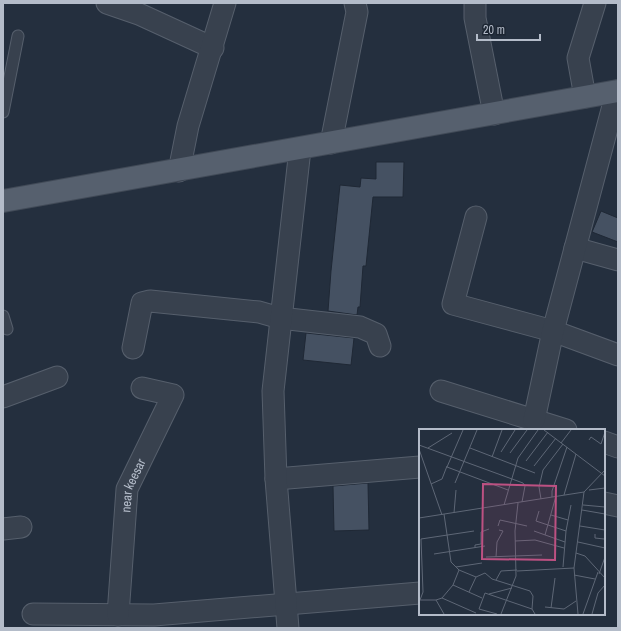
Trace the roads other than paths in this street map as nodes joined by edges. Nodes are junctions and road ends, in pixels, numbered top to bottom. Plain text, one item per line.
1 (107, 3) edge
2 (225, 3) edge
3 (355, 3) edge
4 (475, 3) edge
5 (595, 3) edge
6 (18, 36) dead end
7 (213, 48) junction
8 (617, 91) edge
9 (585, 97) junction
10 (3, 112) edge
11 (494, 114) junction
12 (331, 143) junction
13 (300, 149) junction
14 (179, 171) junction
15 (3, 202) edge
16 (476, 217) dead end
17 (575, 248) junction
18 (618, 260) edge
19 (3, 316) edge
20 (280, 318) junction
21 (7, 329) dead end
22 (553, 331) junction
23 (380, 346) dead end
24 (133, 348) dead end
25 (618, 355) edge
26 (57, 377) dead end
27 (142, 388) dead end
28 (442, 391) dead end
29 (3, 397) edge
30 (534, 420) junction
31 (563, 429) edge
32 (605, 442) edge
33 (618, 447) edge
34 (419, 467) edge
35 (276, 479) junction
36 (605, 503) edge
37 (618, 506) edge
38 (419, 593) edge
39 (286, 604) junction
40 (33, 614) dead end
41 (118, 615) junction
42 (288, 628) edge

1 - 7 street
2 - 7 street
3 - 12 street
4 - 11 street
5 - 9 street
6 - 10 lane
7 - 14 street
8 - 9 main road
8 - 17 street
9 - 11 main road
11 - 12 main road
12 - 13 main road
13 - 14 main road
13 - 20 street
14 - 15 main road
16 - 22 street
17 - 18 street
17 - 22 street
19 - 21 lane
20 - 23 street
20 - 24 street
20 - 35 street
22 - 25 street
22 - 30 street
26 - 29 street
27 - 41 street, near keesar
28 - 30 street
30 - 31 street
32 - 33 street
34 - 35 street
35 - 39 street
36 - 37 street
38 - 39 street
39 - 41 street
39 - 42 street
40 - 41 street

